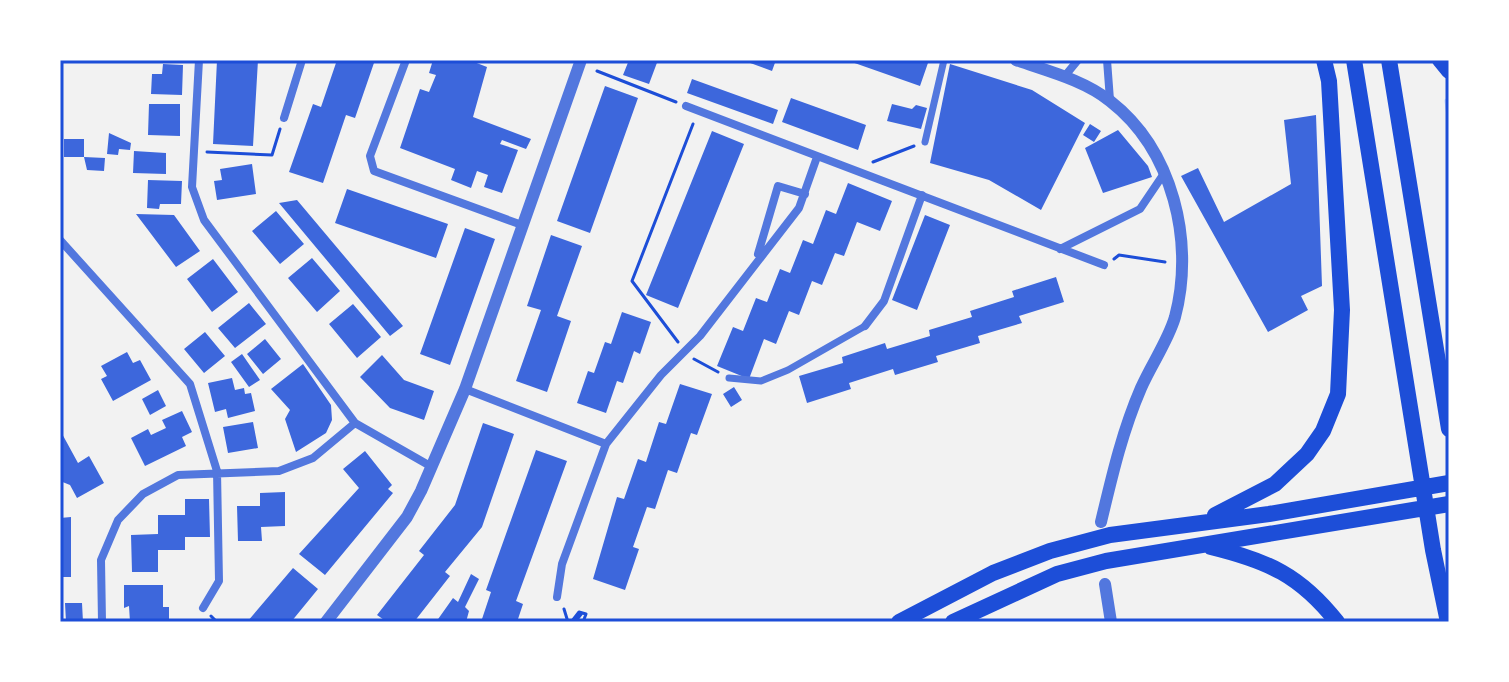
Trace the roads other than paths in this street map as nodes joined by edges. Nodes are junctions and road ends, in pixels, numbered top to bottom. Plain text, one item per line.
1 (199, 60) edge
2 (302, 60) edge
3 (406, 60) edge
4 (581, 60) edge
5 (944, 60) edge
6 (1016, 60) edge
7 (1078, 60) edge
8 (1107, 60) edge
9 (1324, 60) edge
10 (1354, 60) edge
11 (1389, 60) edge
12 (1440, 60) edge
13 (1449, 71) edge
14 (1064, 77) junction
15 (1110, 100) junction
16 (686, 106) road end
17 (284, 118) road end
18 (925, 142) road end
19 (817, 157) junction
20 (1163, 175) junction
21 (805, 194) junction
22 (922, 195) junction
23 (522, 225) junction
24 (60, 240) edge
25 (1060, 249) junction
26 (757, 259) junction
27 (1104, 265) road end
28 (865, 326) joint
29 (729, 378) road end
30 (465, 389) junction
31 (355, 423) junction
32 (1449, 429) edge
33 (606, 444) junction
34 (432, 467) junction
35 (217, 471) junction
36 (1449, 483) edge
37 (1449, 504) edge
38 (1206, 520) junction
39 (1101, 522) dead end
40 (1202, 544) junction
41 (1105, 584) dead end
42 (557, 597) road end
43 (203, 608) dead end
44 (102, 622) edge
45 (326, 622) edge
46 (899, 622) edge
47 (953, 622) edge
48 (1111, 622) edge
49 (1337, 622) edge
50 (1448, 622) edge

1 - 31 street
2 - 17 street
3 - 23 street
4 - 23 street
5 - 18 street
6 - 14 street
7 - 14 street
8 - 15 street
9 - 38 highway
10 - 50 highway
11 - 32 highway
12 - 13 highway
14 - 15 street
15 - 20 street
16 - 19 street
19 - 21 street
19 - 22 street
20 - 25 street
20 - 39 street
21 - 26 street
21 - 26 street
22 - 25 street
22 - 28 street
23 - 30 street
24 - 35 street
25 - 27 street
26 - 33 street
28 - 29 street
30 - 33 street
30 - 34 street
31 - 34 street
31 - 35 street
33 - 42 street
34 - 45 street
35 - 43 street
35 - 44 street
36 - 38 highway
37 - 40 highway
38 - 46 highway
40 - 47 highway
40 - 49 highway
41 - 48 street

